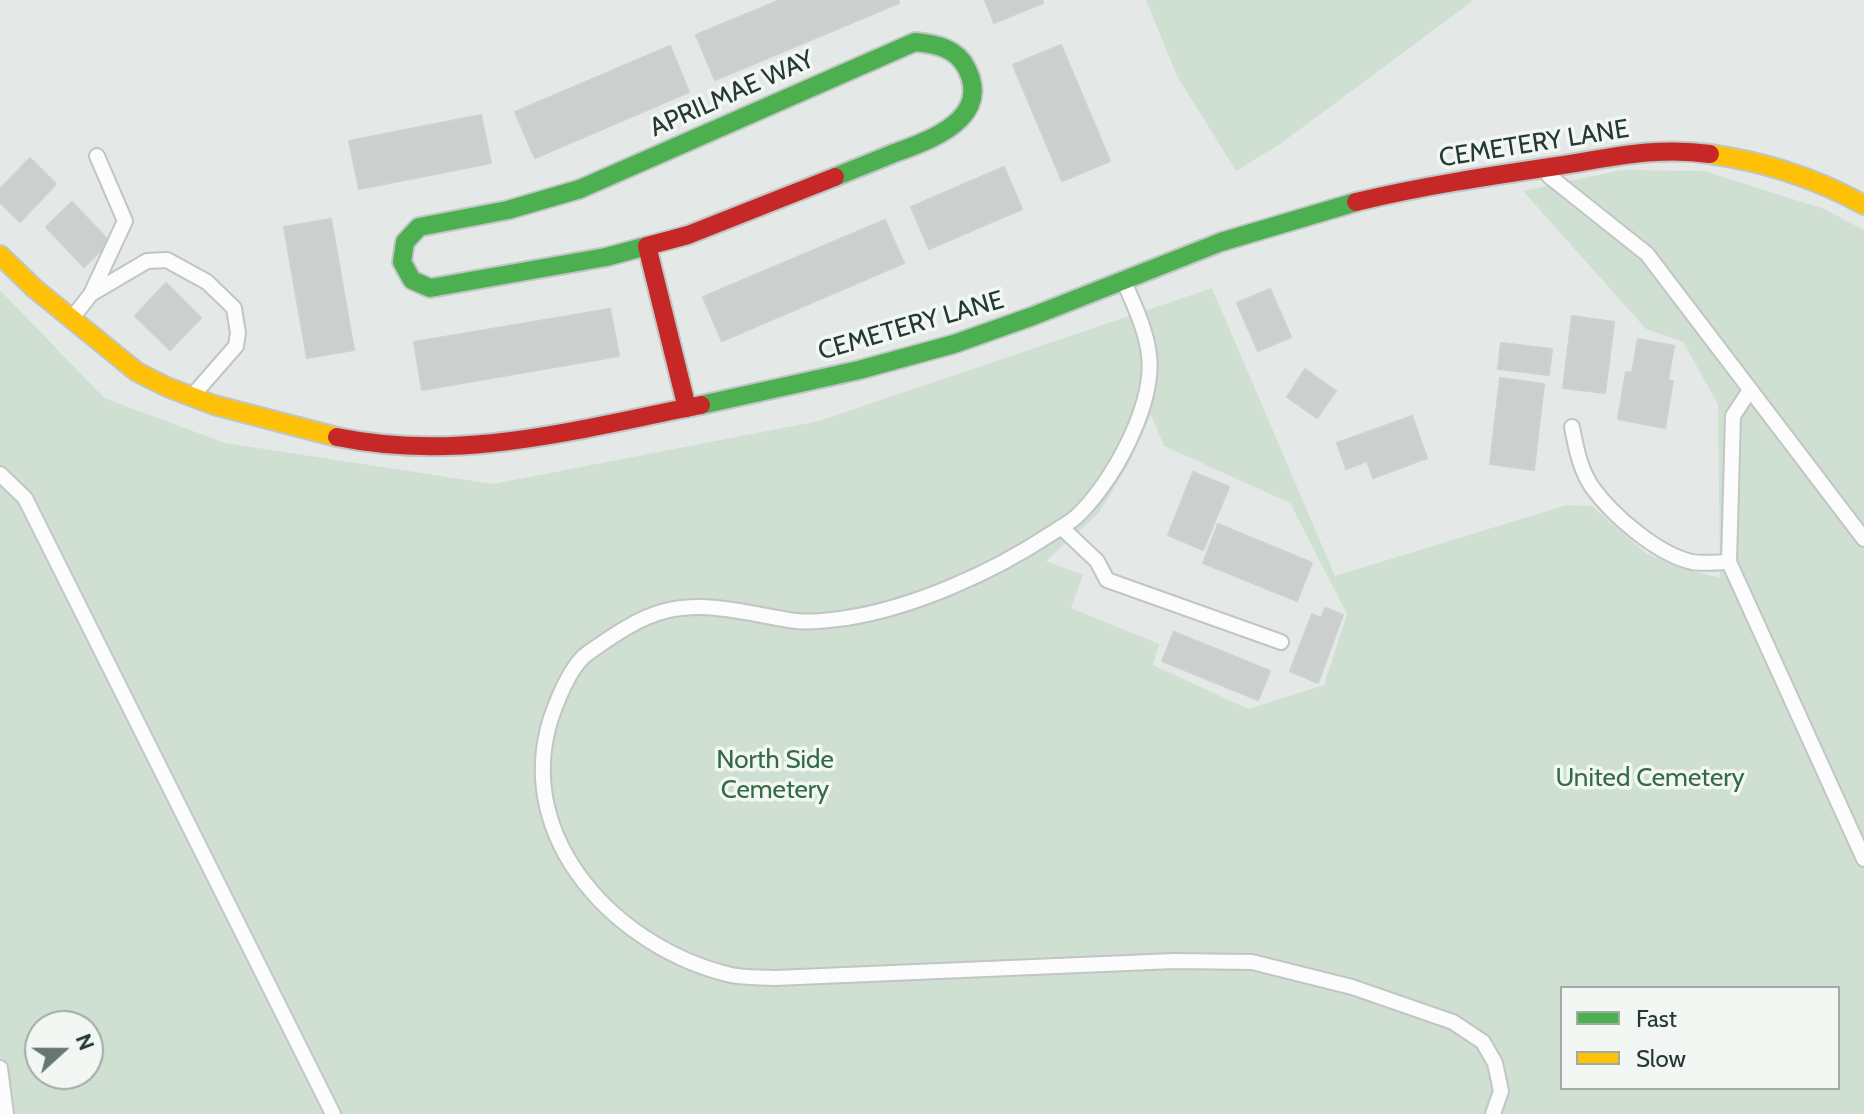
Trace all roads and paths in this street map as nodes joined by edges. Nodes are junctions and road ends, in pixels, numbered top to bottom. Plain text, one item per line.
1 (97, 156) dead end
2 (1539, 169) junction
3 (1864, 205) edge
4 (647, 246) junction
5 (0, 255) edge
6 (1123, 280) junction
7 (91, 294) junction
8 (73, 317) junction
9 (1750, 390) junction
10 (191, 398) junction
11 (687, 408) junction
12 (1572, 427) dead end
13 (0, 474) edge
14 (1061, 527) junction
15 (1864, 539) edge
16 (1729, 562) junction
17 (1281, 642) dead end
18 (1864, 859) edge
19 (0, 1068) edge
20 (6, 1114) edge
21 (333, 1114) edge
22 (1493, 1114) edge

1 - 7 lane
2 - 3 street, CEMETERY LANE
2 - 6 street, CEMETERY LANE
2 - 9 lane
4 - 4 street, APRILMAE WAY
4 - 11 street
5 - 8 street, CEMETERY LANE
6 - 11 street, CEMETERY LANE
6 - 14 lane
7 - 8 lane
7 - 10 lane
8 - 10 street, CEMETERY LANE
9 - 15 lane
9 - 16 lane
10 - 11 street, CEMETERY LANE
12 - 16 lane
13 - 21 lane
14 - 17 lane
14 - 22 lane
16 - 18 lane
19 - 20 lane

